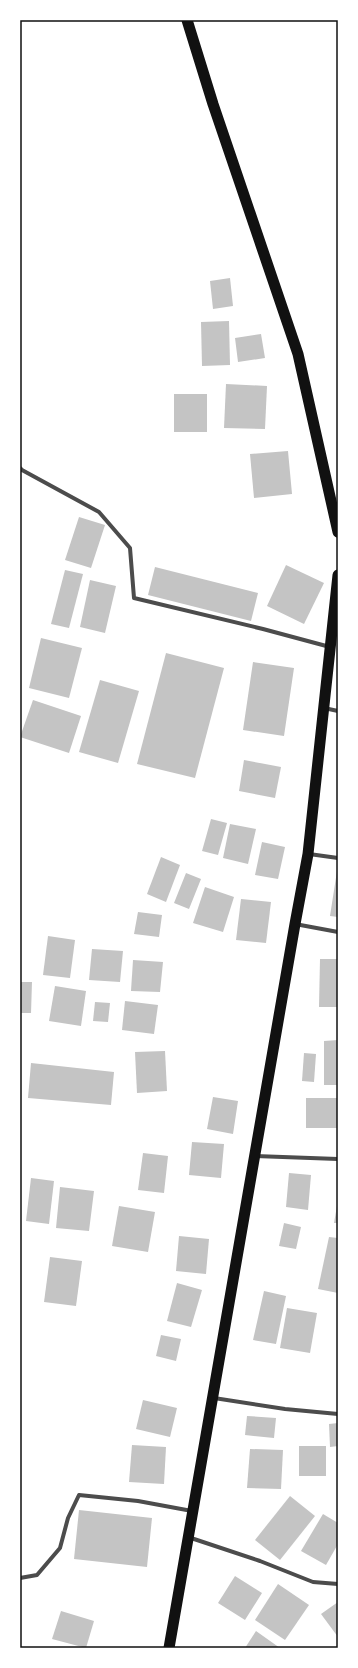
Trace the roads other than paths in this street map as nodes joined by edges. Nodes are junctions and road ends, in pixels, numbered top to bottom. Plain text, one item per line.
1 (187, 20) edge
2 (20, 468) edge
3 (338, 532) edge
4 (338, 575) edge
5 (330, 647) junction
6 (324, 708) junction
7 (338, 711) edge
8 (308, 854) junction
9 (338, 858) edge
10 (295, 924) junction
11 (338, 932) edge
12 (254, 1156) junction
13 (338, 1160) edge
14 (212, 1397) junction
15 (338, 1414) edge
16 (192, 1511) junction
17 (188, 1537) junction
18 (20, 1578) edge
19 (338, 1584) edge
20 (169, 1648) edge

1 - 3 highway
2 - 5 street
4 - 5 highway
5 - 6 highway
6 - 7 street
6 - 8 highway
8 - 9 street
8 - 10 highway
10 - 11 street
10 - 12 highway
12 - 13 street
12 - 14 highway
14 - 15 street
14 - 16 highway
16 - 17 highway
16 - 18 street
17 - 19 street
17 - 20 highway

